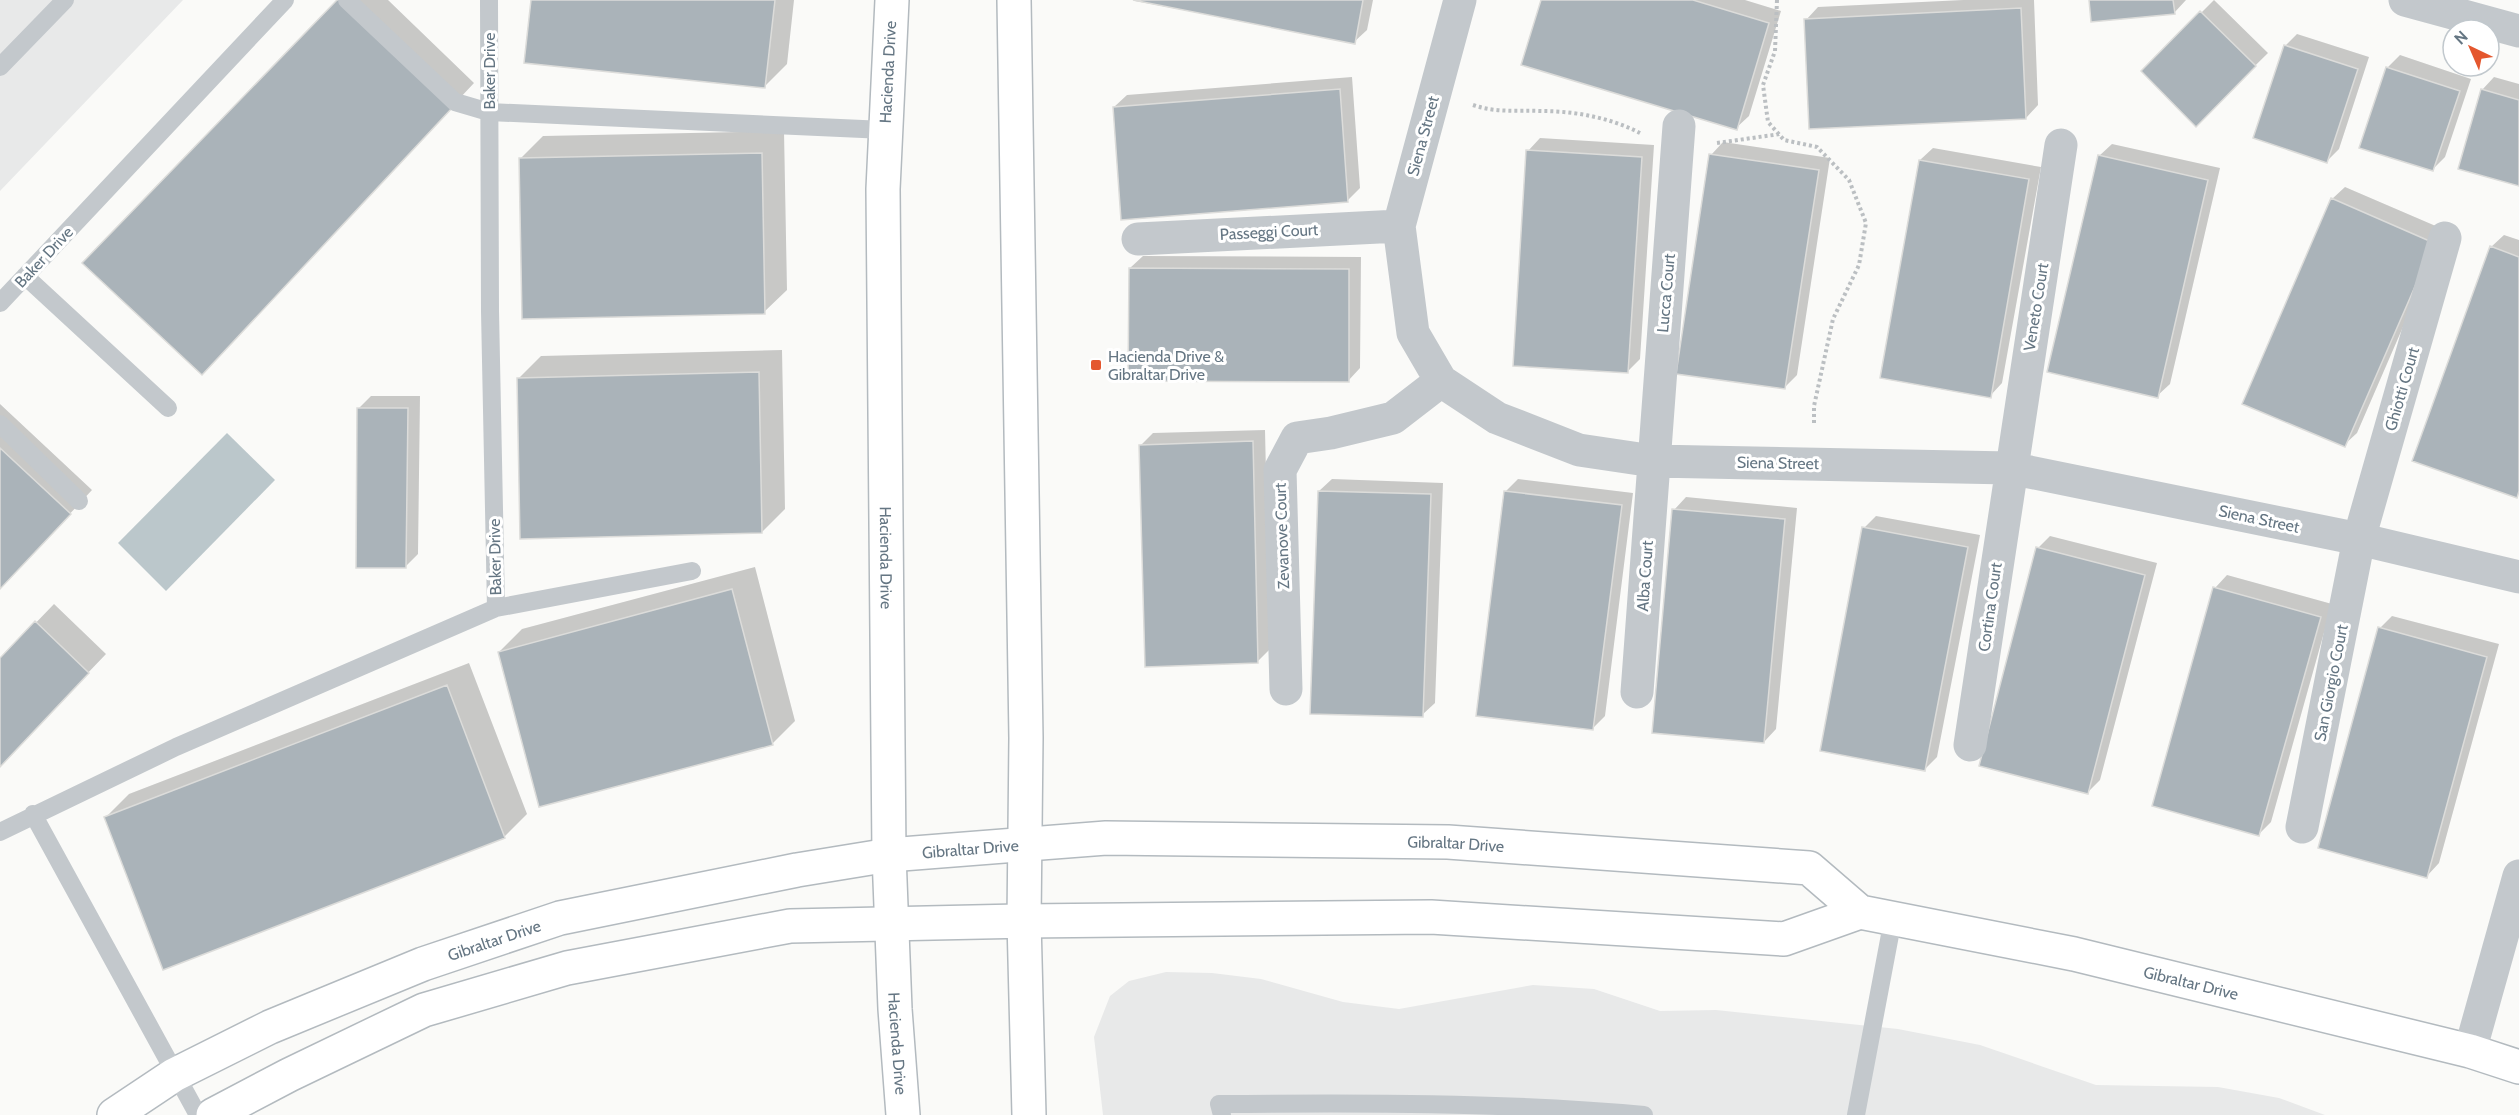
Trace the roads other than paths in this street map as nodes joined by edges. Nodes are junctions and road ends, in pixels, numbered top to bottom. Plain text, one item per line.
1 (65, 0) edge
2 (285, 0) edge
3 (348, 0) edge
4 (489, 0) edge
5 (892, 0) edge
6 (1014, 0) edge
7 (1460, 0) edge
8 (2405, 0) edge
9 (2519, 31) edge
10 (0, 67) edge
11 (489, 112) junction
12 (885, 130) junction
13 (1678, 139) road end
14 (2061, 145) dead end
15 (1399, 226) junction
16 (2445, 238) dead end
17 (1138, 239) dead end
18 (25, 276) junction
19 (0, 303) edge
20 (1441, 381) junction
21 (168, 408) dead end
22 (0, 424) edge
23 (1653, 461) junction
24 (2010, 468) junction
25 (79, 501) dead end
26 (2360, 539) junction
27 (692, 571) dead end
28 (2519, 577) edge
29 (496, 608) junction
30 (1286, 689) dead end
31 (1637, 692) dead end
32 (1970, 745) dead end
33 (33, 814) junction
34 (2302, 827) dead end
35 (0, 832) edge
36 (1025, 843) junction
37 (889, 855) junction
38 (2519, 876) edge
39 (1860, 912) junction
40 (1893, 919) junction
41 (1024, 921) junction
42 (892, 925) junction
43 (2470, 1050) junction
44 (2519, 1067) edge
45 (174, 1075) junction
46 (1364, 1109) edge
47 (114, 1115) edge
48 (198, 1115) edge
49 (213, 1115) edge
50 (903, 1115) edge
51 (1029, 1115) edge
52 (1221, 1115) edge
53 (1644, 1115) edge
54 (1856, 1115) edge

1 - 10 lane
2 - 18 lane, Baker Drive
3 - 11 lane
4 - 11 lane, Baker Drive
5 - 12 street, Hacienda Drive
6 - 36 street
7 - 15 street, Siena Street
8 - 9 street
11 - 12 lane
11 - 29 lane, Baker Drive
12 - 37 street, Hacienda Drive
13 - 23 street, Lucca Court
14 - 24 street, Veneto Court
15 - 17 street, Passeggi Court
15 - 20 street, Siena Street
16 - 26 street, Ghiotti Court
18 - 19 lane, Baker Drive
18 - 21 lane
20 - 23 street, Siena Street
20 - 30 street, Zevanove Court
22 - 25 lane
23 - 24 street, Siena Street
23 - 31 street, Alba Court
24 - 26 street, Siena Street
24 - 32 street, Cortina Court
26 - 28 street, Siena Street
26 - 34 street, San Giorgio Court
27 - 29 lane
29 - 33 lane, Baker Drive
33 - 35 lane, Baker Drive
33 - 45 lane
36 - 37 street, Gibraltar Drive
36 - 39 street, Gibraltar Drive
36 - 41 street
37 - 42 street, Hacienda Drive
37 - 45 street, Gibraltar Drive
38 - 43 street
39 - 40 street, Gibraltar Drive
39 - 41 street
40 - 43 street, Gibraltar Drive
40 - 54 lane
41 - 42 street
41 - 51 street
42 - 49 street
42 - 50 street, Hacienda Drive
43 - 44 street, Gibraltar Drive
45 - 47 street, Gibraltar Drive
45 - 48 lane
46 - 52 lane
46 - 53 lane

